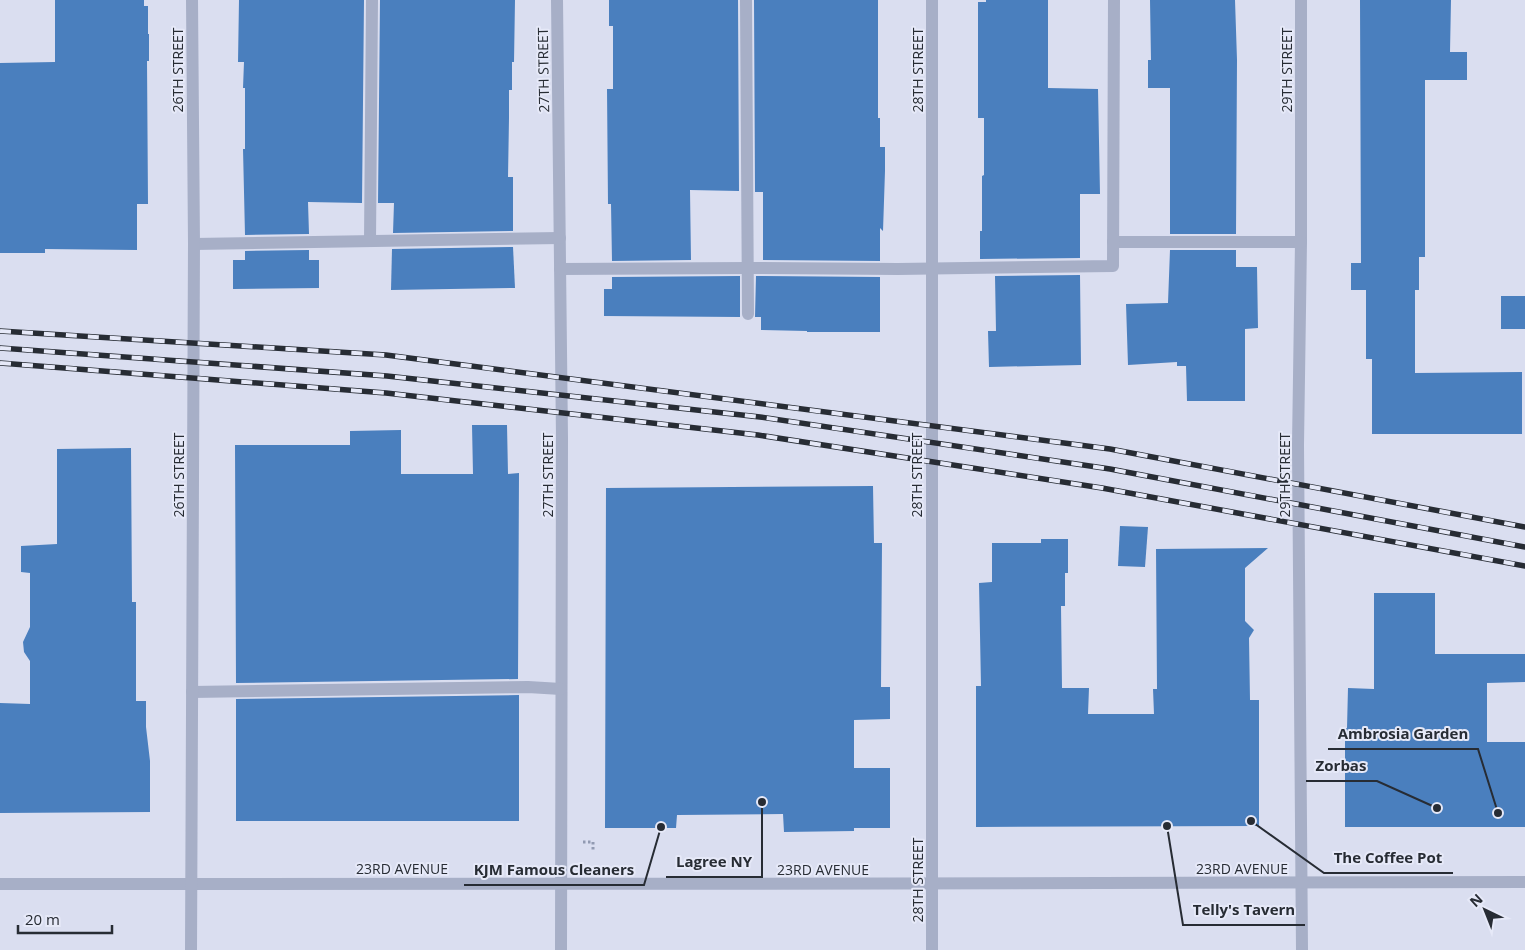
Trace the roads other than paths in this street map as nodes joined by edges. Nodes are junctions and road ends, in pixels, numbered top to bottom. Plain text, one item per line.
1 (192, 0) edge
2 (372, 0) edge
3 (557, 0) edge
4 (746, 0) edge
5 (932, 0) edge
6 (1114, 0) edge
7 (1301, 0) edge
8 (560, 238) junction
9 (370, 240) junction
10 (1113, 242) junction
11 (1301, 242) junction
12 (194, 244) junction
13 (748, 268) junction
14 (931, 268) junction
15 (560, 269) junction
16 (748, 314) dead end
17 (561, 688) junction
18 (192, 692) junction
19 (1525, 882) edge
20 (560, 883) junction
21 (1302, 883) junction
22 (0, 884) edge
23 (191, 884) junction
24 (932, 884) junction
25 (191, 950) edge
26 (561, 950) edge
27 (932, 950) edge
28 (1302, 950) edge

1 - 12 street, 26TH STREET
2 - 9 street
3 - 8 street, 27TH STREET
4 - 13 street
5 - 14 street, 28TH STREET
6 - 10 street
7 - 11 street, 29TH STREET
8 - 9 street
8 - 15 street, 27TH STREET
9 - 12 street
10 - 11 street
10 - 14 street
11 - 21 street, 29TH STREET
12 - 18 street, 26TH STREET
13 - 14 street
13 - 15 street
13 - 16 street
14 - 24 street, 28TH STREET
15 - 17 street, 27TH STREET
17 - 18 street
17 - 20 street, 27TH STREET
18 - 23 street, 26TH STREET
19 - 21 street, 23RD AVENUE
20 - 23 street, 23RD AVENUE
20 - 24 street, 23RD AVENUE
20 - 26 street, 27TH STREET
21 - 24 street, 23RD AVENUE
21 - 28 street, 29TH STREET
22 - 23 street, 23RD AVENUE
23 - 25 street, 26TH STREET
24 - 27 street, 28TH STREET

